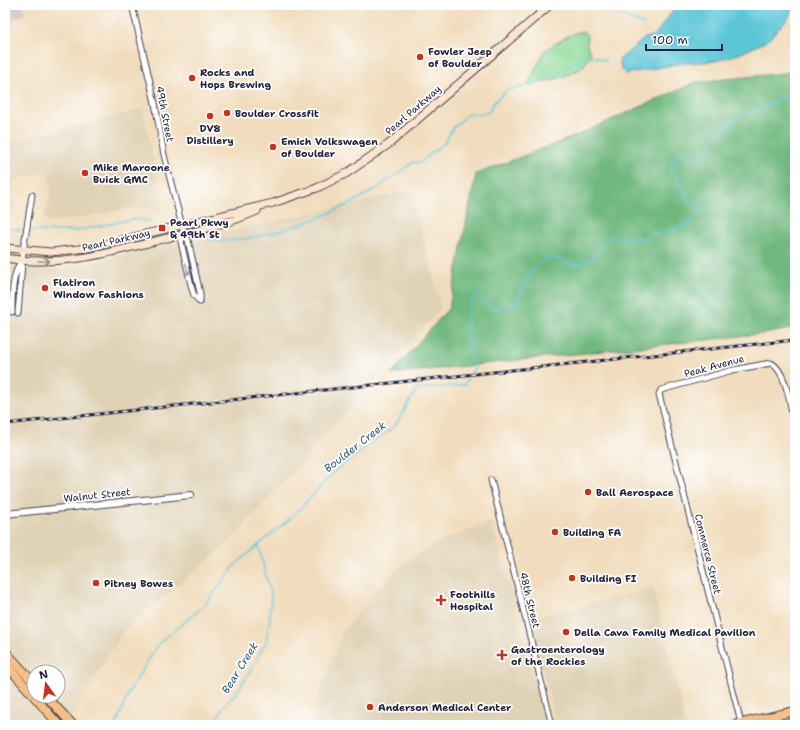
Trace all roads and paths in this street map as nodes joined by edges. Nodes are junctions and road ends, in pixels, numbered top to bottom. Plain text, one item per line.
1 (132, 5) edge
2 (550, 5) edge
3 (32, 195) dead end
4 (273, 203) junction
5 (182, 226) junction
6 (184, 234) junction
7 (5, 248) edge
8 (23, 251) junction
9 (5, 258) edge
10 (22, 260) junction
11 (15, 313) dead end
12 (661, 390) joint
13 (795, 428) edge
14 (491, 480) dead end
15 (191, 495) dead end
16 (5, 514) edge
17 (5, 650) edge
18 (5, 664) edge
19 (26, 674) edge
20 (53, 704) edge
21 (795, 711) edge
22 (71, 723) edge
23 (795, 723) edge
24 (739, 724) edge
25 (59, 725) edge
26 (552, 725) edge
27 (784, 725) edge

1 - 5 street, 49th Street
2 - 4 main road, Pearl Parkway
3 - 8 street
4 - 5 main road, Pearl Parkway
4 - 6 main road, Pearl Parkway
5 - 6 street, 49th Street
5 - 8 main road, Pearl Parkway
6 -> 6 street
10 -> 6 main road, Pearl Parkway
7 - 8 main road, Pearl Parkway
8 - 10 street
9 - 10 main road, Pearl Parkway
10 - 11 street
12 - 13 street, Peak Avenue
12 - 24 street, Commerce Street
14 - 26 street, 48th Street
15 - 16 street, Walnut Street
17 - 19 main road
18 - 25 main road
20 - 22 main road
21 - 24 main road
23 - 27 main road

